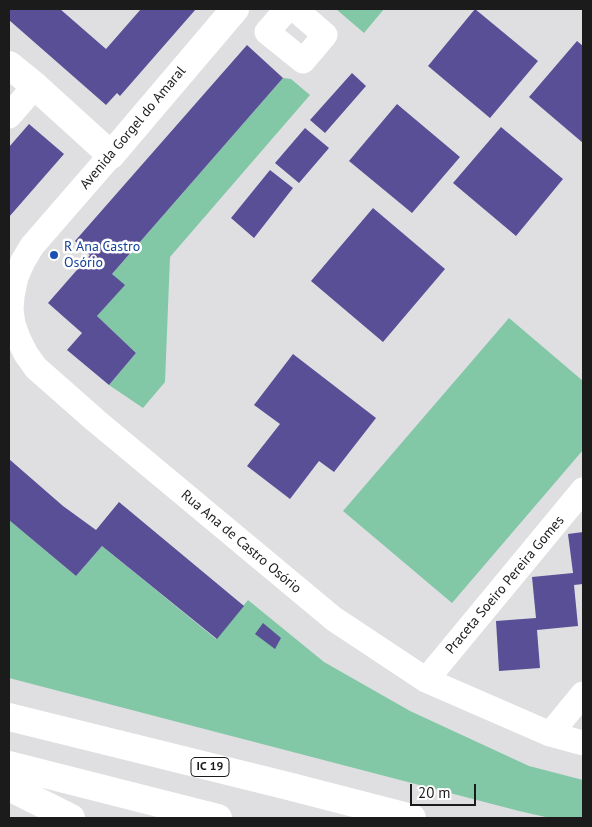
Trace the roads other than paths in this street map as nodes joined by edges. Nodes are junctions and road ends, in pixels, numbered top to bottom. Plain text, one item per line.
1 (235, 9) edge
2 (9, 66) edge
3 (9, 80) edge
4 (35, 86) junction
5 (9, 116) edge
6 (110, 155) junction
7 (32, 246) joint
8 (13, 343) edge
9 (583, 490) edge
10 (426, 680) junction
11 (583, 694) edge
12 (9, 717) edge
13 (550, 734) junction
14 (583, 743) edge
15 (9, 766) edge
16 (9, 787) edge
17 (71, 818) edge
18 (218, 818) edge
19 (412, 818) edge

1 - 6 main road, Avenida Gorgel do Amaral
2 - 4 main road
3 - 4 main road
4 - 5 street
4 - 6 main road
6 - 7 street, Avenida Gorgel do Amaral
7 - 8 street, Rua Ana de Castro Osório
8 - 10 street, Rua Ana de Castro Osório
9 - 10 street, Praceta Soeiro Pereira Gomes
10 - 13 street, Rua Ana de Castro Osório
11 - 13 street
12 - 19 main road, IC 19
13 - 14 street, Rua Ana de Castro Osório
15 - 18 main road
16 - 17 main road

